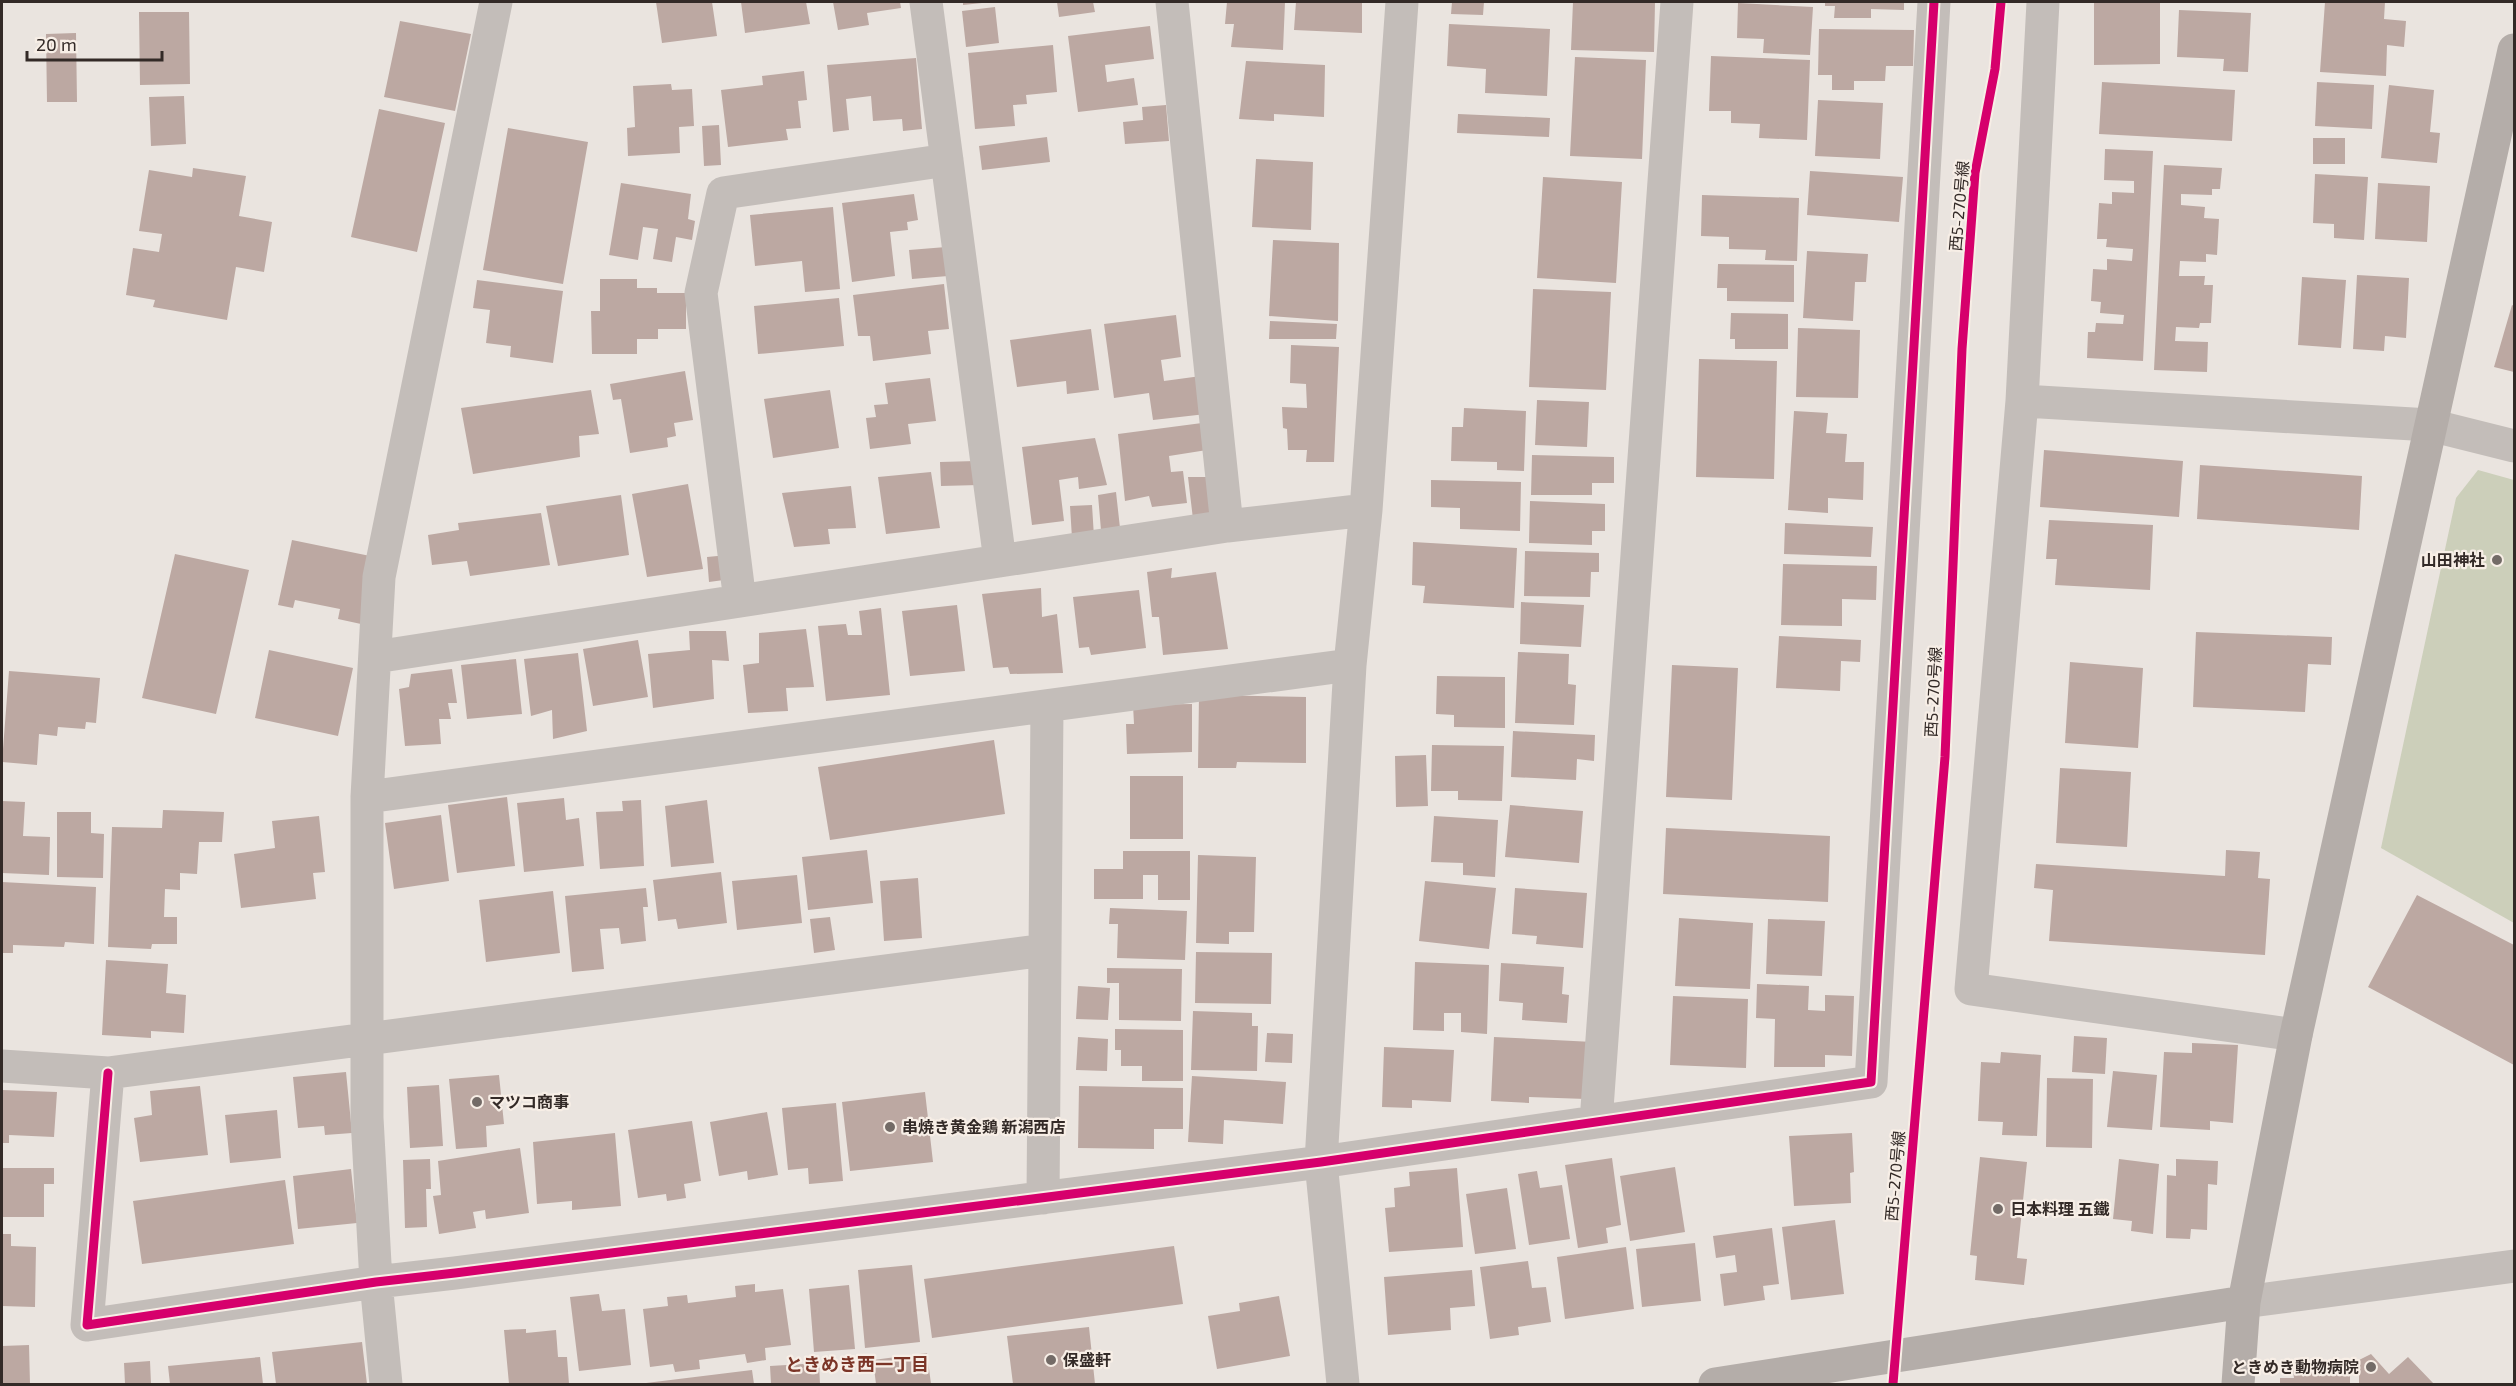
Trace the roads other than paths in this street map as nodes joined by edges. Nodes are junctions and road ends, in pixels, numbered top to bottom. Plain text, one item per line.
1 (496, 2) edge
2 (926, 2) edge
3 (1172, 2) edge
4 (1402, 2) edge
5 (1677, 2) edge
6 (1934, 2) edge
7 (2043, 2) edge
8 (2514, 50) edge
9 (947, 160) junction
10 (2022, 401) junction
11 (2430, 425) junction
12 (2514, 446) edge
13 (1366, 510) junction
14 (1227, 526) junction
15 (1000, 561) junction
16 (740, 601) junction
17 (375, 657) junction
18 (1350, 665) junction
19 (1047, 706) junction
20 (367, 797) junction
21 (1045, 950) junction
22 (2296, 1035) junction
23 (367, 1037) junction
24 (2, 1066) edge
25 (108, 1072) junction
26 (1596, 1122) junction
27 (1321, 1162) junction
28 (1043, 1198) junction
29 (2514, 1266) edge
30 (376, 1282) junction
31 (2244, 1302) junction
32 (386, 1384) edge
33 (1343, 1384) edge
34 (1715, 1384) edge
35 (2238, 1384) edge

1 - 17 street
2 - 9 street
3 - 14 street
4 - 13 street
5 - 26 street
6 - 26 street
7 - 10 street
8 - 11 street
9 - 15 street
9 - 16 street
10 - 11 street
10 - 22 street
11 - 12 street
11 - 22 street
13 - 14 street
13 - 18 street
14 - 15 street
15 - 16 street
16 - 17 street
17 - 20 street
18 - 19 street
18 - 27 street
19 - 20 street
19 - 21 street
20 - 23 street
21 - 23 street
21 - 28 street
22 - 31 street
23 - 25 street
23 - 30 street
24 - 25 street
25 - 30 street
26 - 27 street
27 - 28 street
27 - 33 street
28 - 30 street
29 - 31 street
30 - 32 street
31 - 34 street
31 - 35 street

